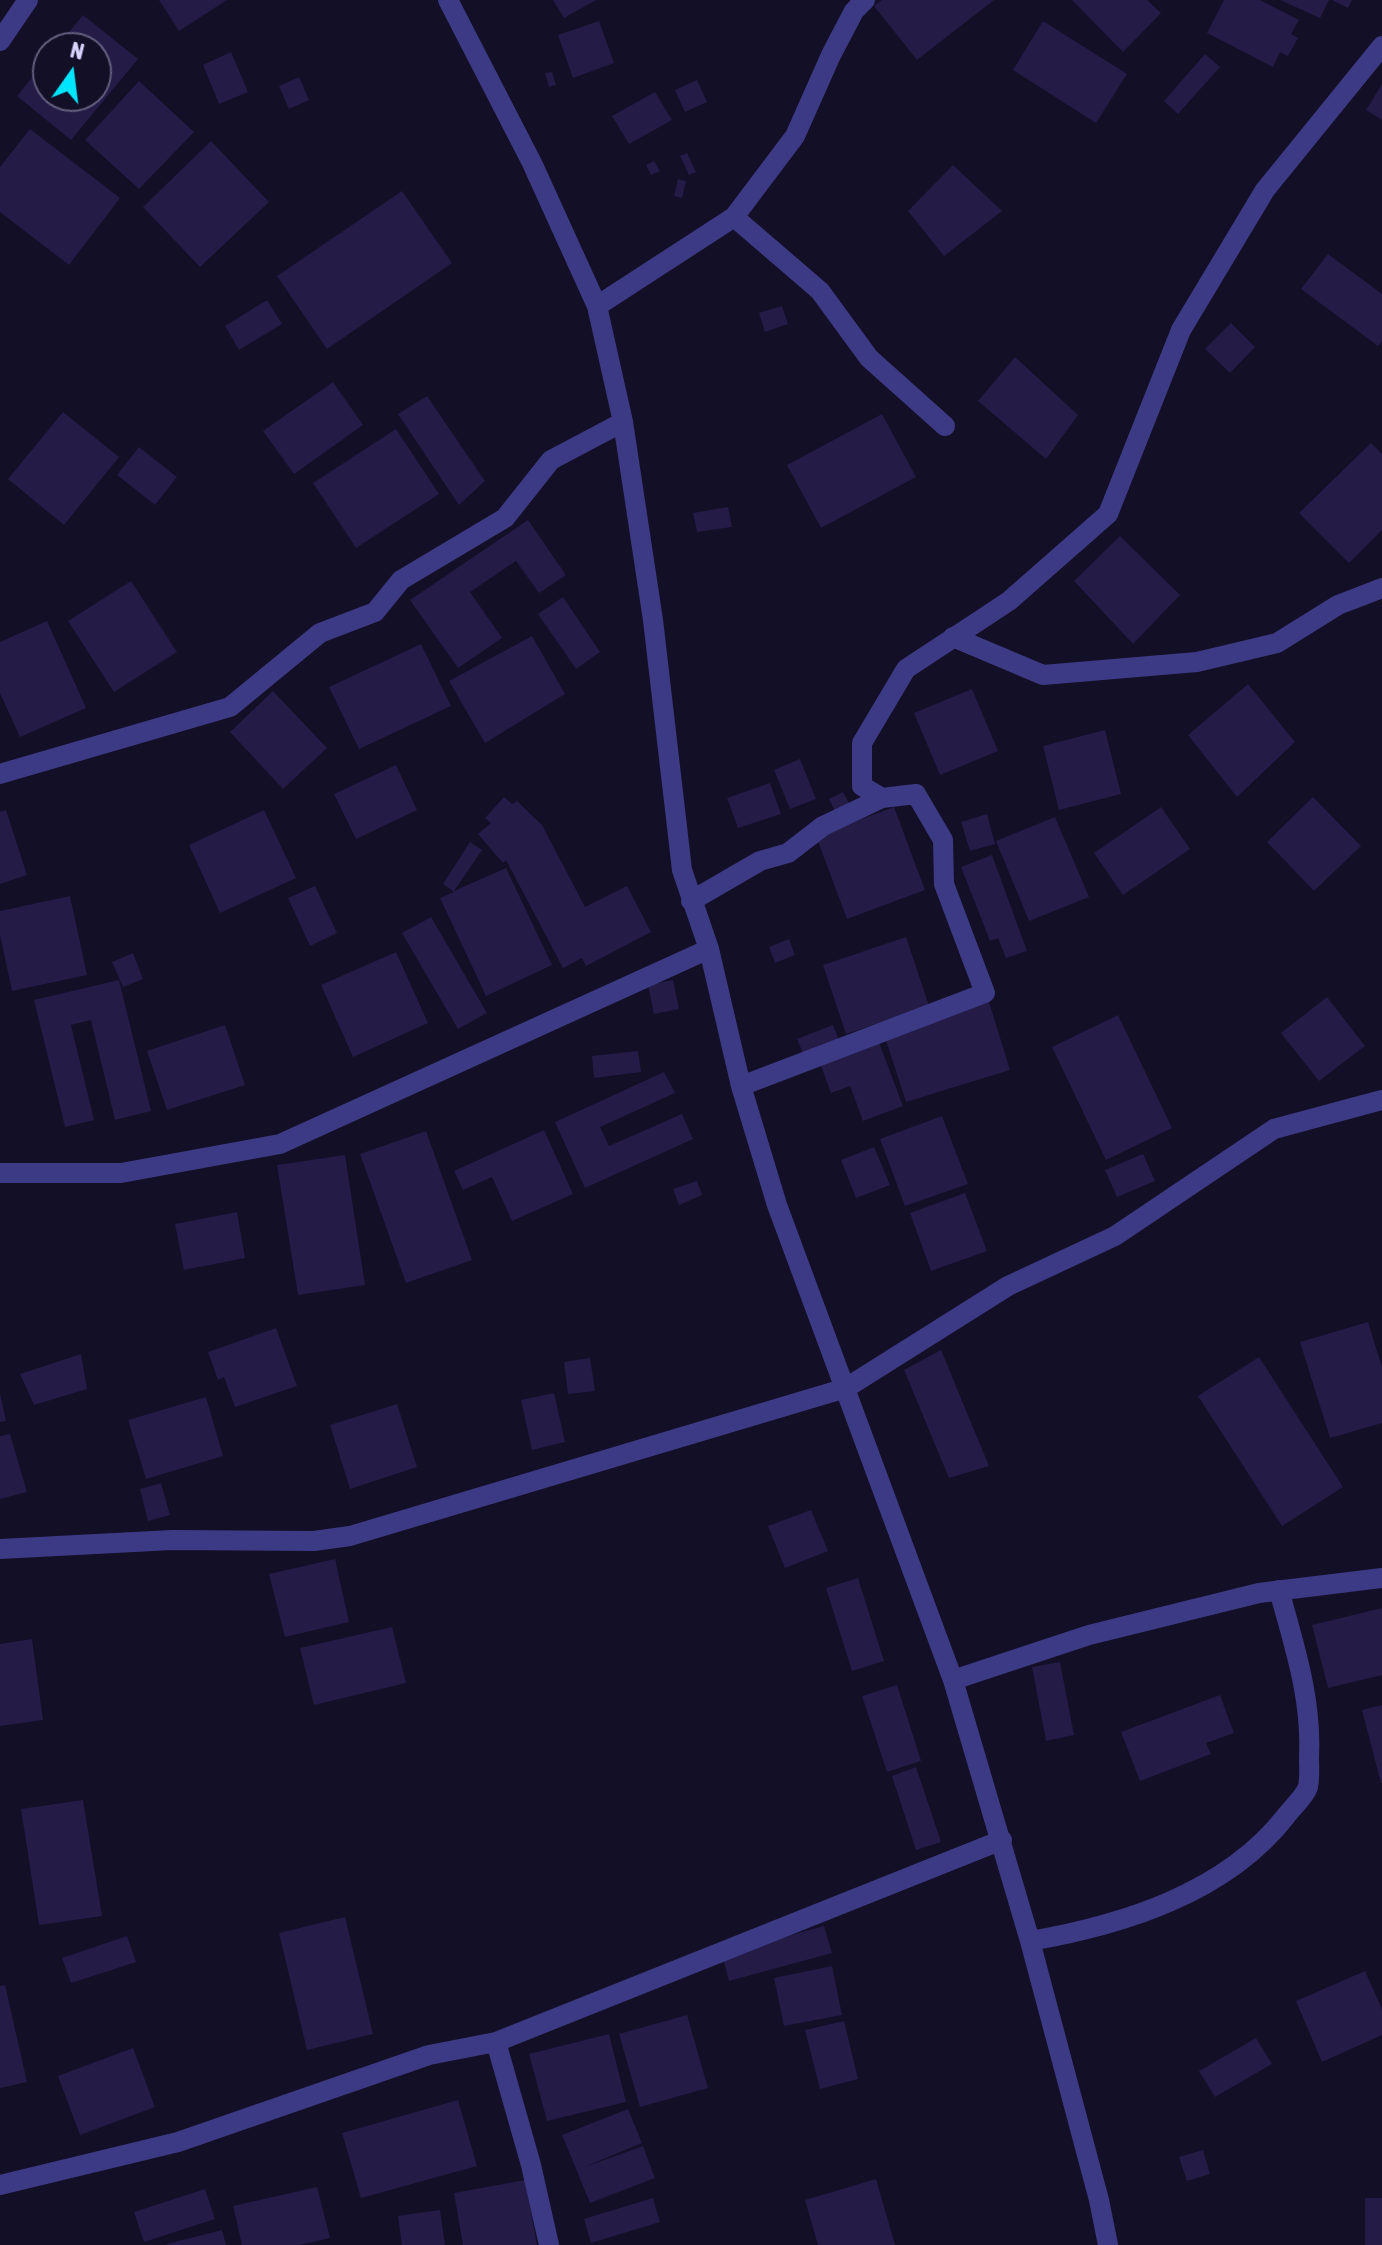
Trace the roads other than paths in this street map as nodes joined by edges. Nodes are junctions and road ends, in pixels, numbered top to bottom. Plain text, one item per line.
1 (28, 0) edge
2 (448, 0) edge
3 (865, 0) edge
4 (0, 41) edge
5 (1382, 46) edge
6 (734, 217) junction
7 (597, 306) junction
8 (623, 422) junction
9 (945, 426) dead end
10 (1382, 588) edge
11 (953, 637) junction
12 (0, 774) edge
13 (882, 798) junction
14 (691, 901) junction
15 (709, 949) junction
16 (741, 1086) junction
17 (1382, 1100) edge
18 (0, 1173) edge
19 (846, 1388) junction
20 (0, 1549) edge
21 (1382, 1578) edge
22 (1279, 1590) junction
23 (953, 1680) junction
24 (1002, 1840) junction
25 (1030, 1941) junction
26 (496, 2042) junction
27 (0, 2185) edge
28 (549, 2245) edge
29 (1108, 2245) edge

1 - 4 street
2 - 7 street
3 - 6 street
5 - 11 street
6 - 7 street
6 - 9 street
7 - 8 street
8 - 12 street
8 - 14 street
10 - 11 street
11 - 13 street
13 - 14 street
13 - 16 street
14 - 15 street
15 - 16 street
15 - 18 street
16 - 19 street
17 - 19 street
19 - 20 street
19 - 23 street
21 - 22 street
22 - 23 street
22 - 25 street
23 - 24 street
24 - 25 street
24 - 26 street
25 - 29 street
26 - 27 street
26 - 28 street

